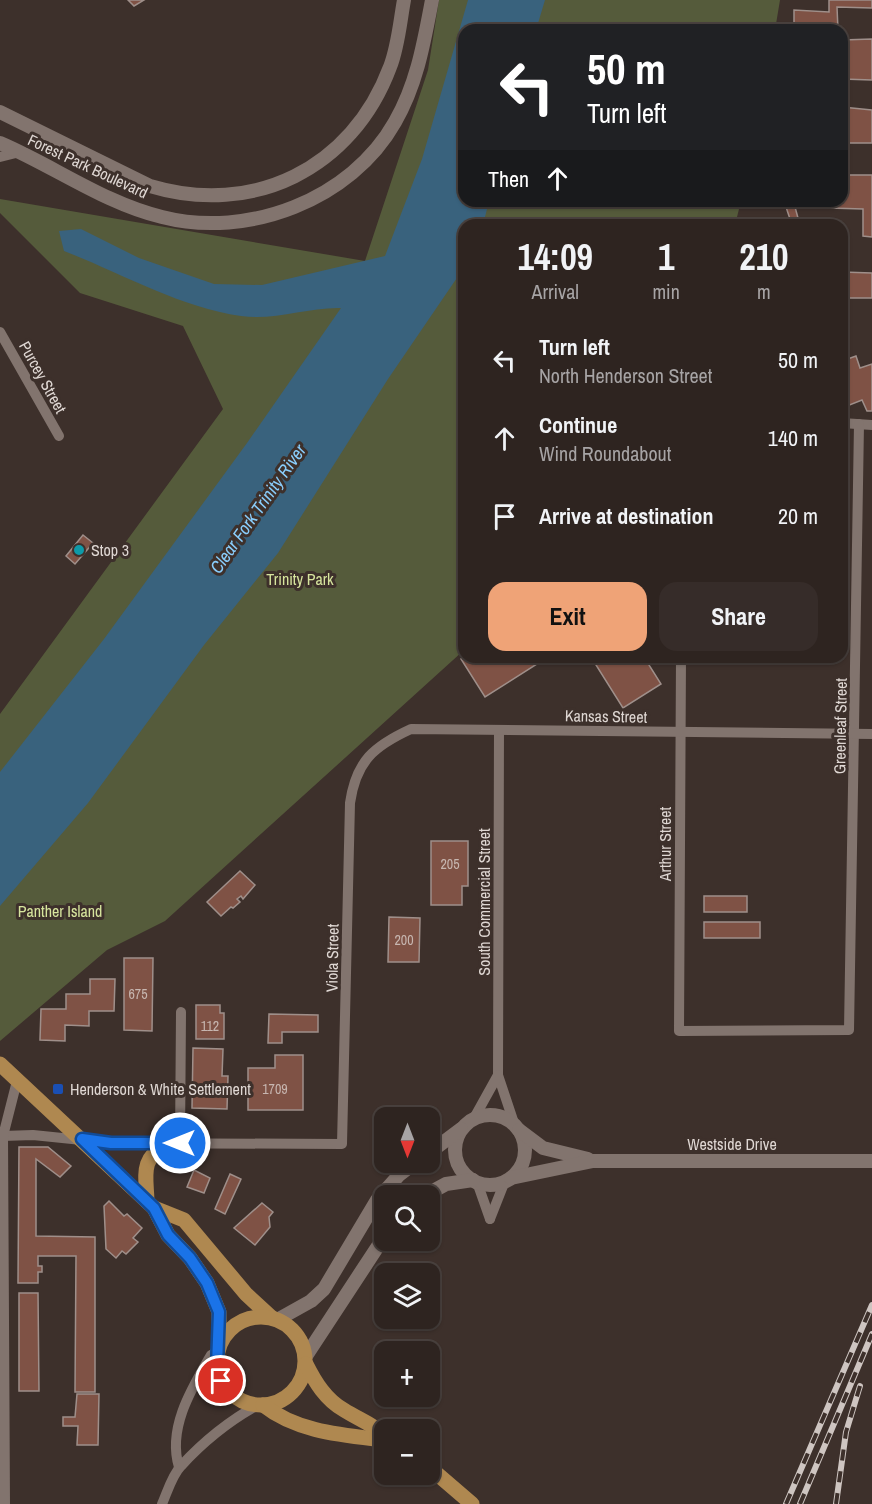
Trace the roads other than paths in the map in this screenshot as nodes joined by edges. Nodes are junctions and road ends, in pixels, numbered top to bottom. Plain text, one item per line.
1 (404, 0) edge
2 (432, 0) edge
3 (0, 112) edge
4 (0, 144) edge
5 (20, 152) junction
6 (0, 157) edge
7 (0, 332) edge
8 (848, 423) edge
9 (859, 424) junction
10 (872, 424) edge
11 (59, 436) dead end
12 (681, 663) edge
13 (499, 729) junction
14 (680, 732) junction
15 (856, 734) junction
16 (872, 734) edge
17 (357, 773) joint
18 (181, 1012) dead end
19 (849, 1030) joint
20 (0, 1064) edge
21 (498, 1076) junction
22 (17, 1081) junction
23 (469, 1123) junction
24 (517, 1128) junction
25 (3, 1136) junction
26 (82, 1139) junction
27 (174, 1143) junction
28 (440, 1145) edge
29 (593, 1161) junction
30 (872, 1161) edge
31 (402, 1173) edge
32 (508, 1179) junction
33 (475, 1181) junction
34 (1, 1185) edge
35 (440, 1188) edge
36 (151, 1205) junction
37 (375, 1251) edge
38 (274, 1318) junction
39 (218, 1348) junction
40 (306, 1360) junction
41 (260, 1405) junction
42 (374, 1426) edge
43 (374, 1438) edge
44 (180, 1467) junction
45 (440, 1476) edge
46 (467, 1499) edge
47 (5, 1504) edge
48 (162, 1504) edge

1 - 3 main road, Forest Park Boulevard
2 - 5 main road, Forest Park Boulevard
4 - 5 main road, Forest Park Boulevard
5 - 6 street
7 - 11 street, Purcey Street
8 - 9 street
9 - 10 street
9 - 15 street, Greenleaf Street
12 - 14 street, Arthur Street
13 - 14 street, Kansas Street
13 - 17 street, Kansas Street
13 - 21 street, South Commercial Street
14 - 15 street, Kansas Street
14 - 19 street, Arthur Street
15 - 16 street, Kansas Street
15 - 19 street, Greenleaf Street
17 - 27 street, Viola Street
18 - 27 street
20 - 22 main road
21 - 23 street, South Commercial Street
21 - 24 street, South Commercial Street
22 - 25 street
22 - 26 main road
23 - 24 main road
23 - 28 main road
23 - 33 main road
24 - 29 main road, Westside Drive
24 - 32 main road
25 - 26 street
25 - 34 street
26 - 27 street
26 - 36 main road
27 - 36 main road
29 - 30 main road, Westside Drive
29 - 32 main road, Westside Drive
31 - 38 main road
32 - 33 main road
32 - 33 street
33 - 35 main road
34 - 47 street
36 - 38 main road
36 - 39 main road
37 - 40 main road
38 - 39 main road
38 - 40 main road
39 - 41 main road
39 - 44 street
40 - 41 main road
40 - 42 main road
41 - 43 main road
41 - 44 street
44 - 48 street
45 - 46 main road

